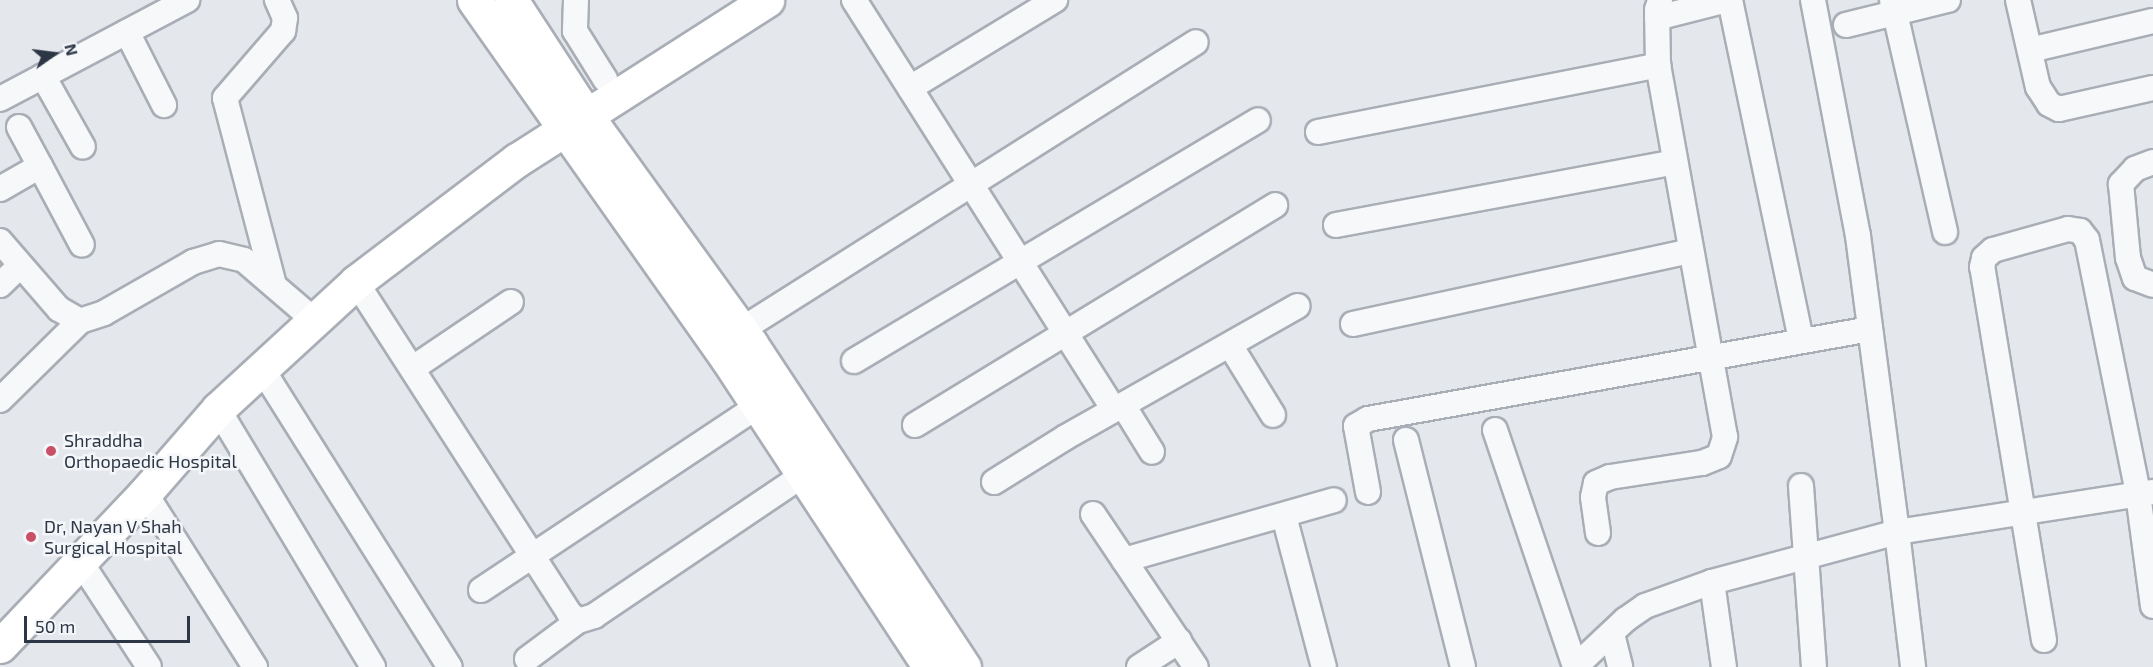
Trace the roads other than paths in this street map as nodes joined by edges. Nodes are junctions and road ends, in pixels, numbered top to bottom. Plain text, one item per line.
1 (187, 0) edge
2 (277, 0) edge
3 (474, 0) edge
4 (511, 0) edge
5 (576, 0) edge
6 (728, 0) edge
7 (767, 0) edge
8 (854, 0) edge
9 (1055, 0) edge
10 (1728, 0) edge
11 (1813, 0) edge
12 (1948, 0) edge
13 (2018, 0) edge
14 (1894, 7) edge
15 (1658, 9) edge
16 (2153, 21) edge
17 (1846, 26) dead end
18 (127, 32) junction
19 (1196, 42) dead end
20 (2030, 50) junction
21 (1658, 65) junction
22 (43, 76) junction
23 (604, 79) junction
24 (910, 88) junction
25 (2153, 88) edge
26 (0, 99) edge
27 (164, 105) dead end
28 (569, 114) junction
29 (1258, 120) dead end
30 (19, 127) dead end
31 (1318, 132) dead end
32 (83, 147) dead end
33 (1675, 162) junction
34 (2153, 162) edge
35 (40, 166) junction
36 (971, 184) junction
37 (0, 189) edge
38 (1275, 205) dead end
39 (1336, 225) dead end
40 (1945, 232) dead end
41 (0, 241) edge
42 (82, 245) dead end
43 (1691, 251) junction
44 (1020, 262) junction
45 (20, 266) junction
46 (356, 282) junction
47 (0, 285) edge
48 (274, 285) junction
49 (2153, 285) edge
50 (511, 302) dead end
51 (1298, 306) dead end
52 (308, 314) junction
53 (80, 321) junction
54 (1353, 324) dead end
55 (1870, 329) junction
56 (741, 330) junction
57 (1065, 333) junction
58 (1801, 340) junction
59 (1230, 345) junction
60 (1710, 355) junction
61 (854, 361) dead end
62 (413, 368) junction
63 (262, 369) junction
64 (0, 400) edge
65 (758, 406) junction
66 (1118, 407) junction
67 (218, 409) junction
68 (1273, 415) dead end
69 (915, 425) dead end
70 (1496, 430) dead end
71 (1406, 440) dead end
72 (1152, 452) dead end
73 (803, 475) junction
74 (994, 482) dead end
75 (1801, 486) dead end
76 (1368, 492) dead end
77 (145, 493) junction
78 (2145, 493) edge
79 (1334, 500) dead end
80 (2024, 511) junction
81 (1093, 514) dead end
82 (1284, 516) junction
83 (1897, 532) junction
84 (1598, 533) dead end
85 (534, 554) junction
86 (1805, 556) junction
87 (1124, 560) junction
88 (80, 561) junction
89 (1712, 582) junction
90 (481, 590) dead end
91 (2153, 606) edge
92 (578, 621) junction
93 (0, 630) edge
94 (1612, 634) junction
95 (2044, 640) dead end
96 (1179, 641) junction
97 (0, 646) edge
98 (527, 659) dead end
99 (149, 667) edge
100 (255, 667) edge
101 (373, 667) edge
102 (450, 667) edge
103 (930, 667) edge
104 (964, 667) edge
105 (1140, 667) edge
106 (1196, 667) edge
107 (1324, 667) edge
108 (1463, 667) edge
109 (1575, 667) edge
110 (1620, 667) edge
111 (1724, 667) edge
112 (1814, 667) edge
113 (1913, 667) edge

1 - 18 street
2 - 48 street
3 - 28 main road
4 - 28 main road
5 - 23 street
6 - 23 main road
7 - 28 main road
8 - 24 street
9 - 24 street
10 - 15 street
10 - 58 street
11 - 55 street
12 - 14 street
13 - 20 street
14 - 17 street
14 - 40 street
15 - 21 street
16 - 20 street
18 - 22 street
18 - 27 street
19 - 36 street
20 - 25 street
21 - 31 street
21 - 33 street
22 - 26 street
22 - 32 street
23 - 28 main road
24 - 36 street
28 - 46 main road
28 - 52 main road
28 - 56 main road
28 - 65 main road
29 - 44 street
30 - 35 street
33 - 39 street
33 - 43 street
34 - 49 street
35 - 37 street
35 - 42 street
36 - 44 street
36 - 56 street
38 - 57 street
41 - 45 street
43 - 54 street
43 - 60 street
44 - 57 street
44 - 61 street
45 - 47 street
45 - 53 street
46 - 52 main road
46 - 62 street
48 - 52 street
48 - 53 street
50 - 62 street
51 - 59 street
52 - 63 main road
52 - 93 main road
53 - 64 street
55 - 58 street
55 - 83 street
56 - 104 main road
57 - 66 street
57 - 69 street
58 - 60 street
59 - 66 street
59 - 68 street
60 - 76 street
60 - 84 street
62 - 85 street
63 - 67 main road
63 - 102 street
65 - 73 main road
65 - 85 street
66 - 72 street
66 - 74 street
67 - 77 main road
67 - 101 street
70 - 109 street
71 - 108 street
73 - 92 street
73 - 103 main road
75 - 86 street
77 - 88 main road
77 - 100 street
78 - 80 street
78 - 80 street
78 - 91 street
79 - 82 street
80 - 83 street
80 - 95 street
81 - 87 street
82 - 87 street
82 - 107 street
83 - 86 street
83 - 113 street
85 - 90 street
85 - 92 street
86 - 89 street
86 - 112 street
87 - 96 street
88 - 97 main road
88 - 99 street
89 - 94 street
89 - 111 street
92 - 98 street
94 - 109 street
94 - 110 street
96 - 105 street
96 - 106 street

